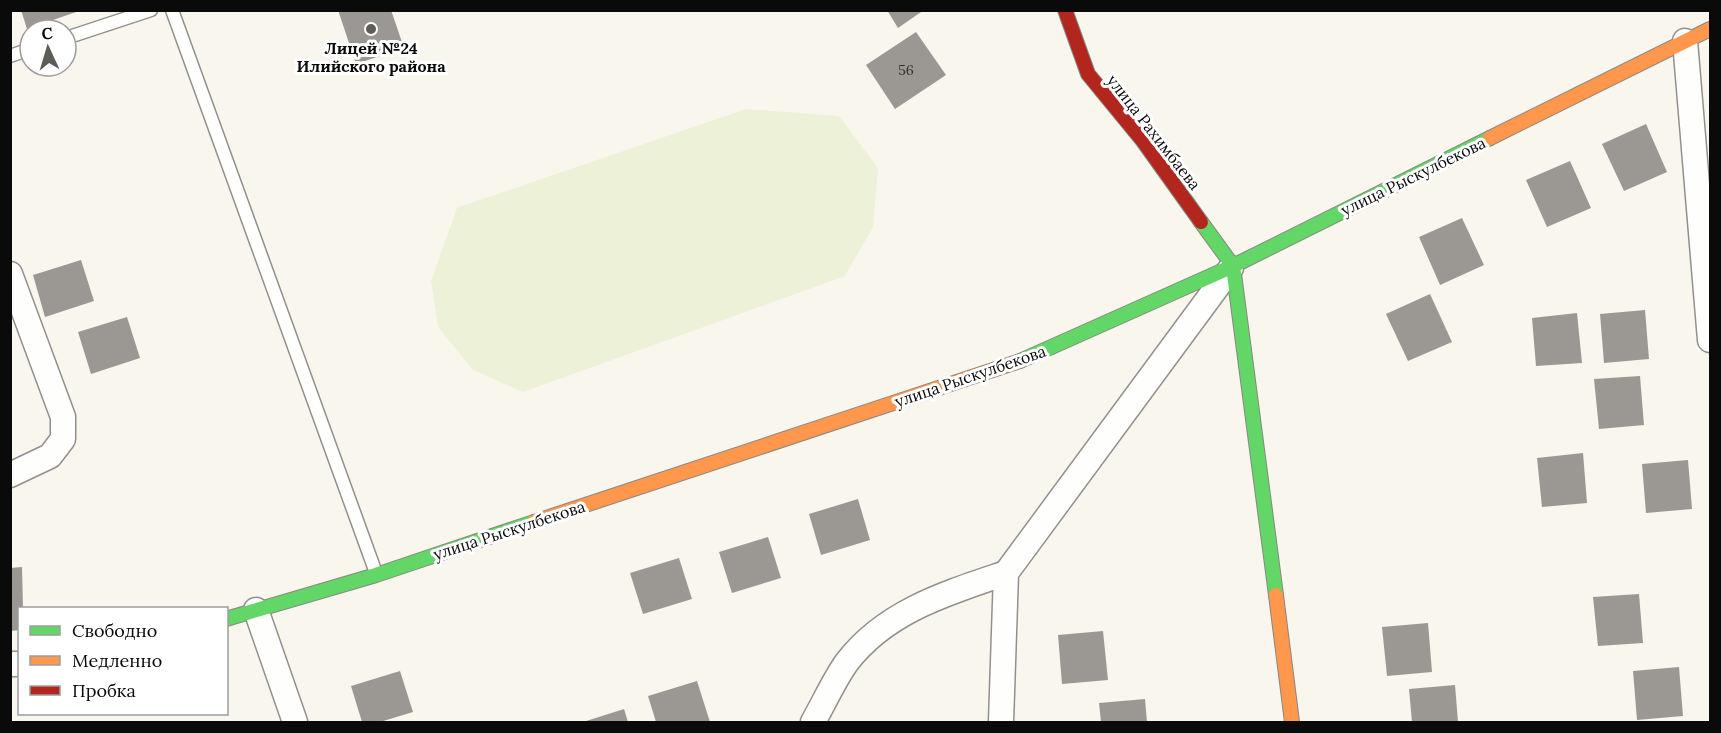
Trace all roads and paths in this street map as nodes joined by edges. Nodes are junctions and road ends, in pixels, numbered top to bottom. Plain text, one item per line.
1 (151, 10) edge
2 (172, 10) edge
3 (1065, 10) edge
4 (1710, 29) edge
5 (78, 34) edge
6 (1685, 40) junction
7 (1233, 266) junction
8 (10, 274) edge
9 (1710, 340) edge
10 (10, 475) edge
11 (1006, 573) junction
12 (376, 575) junction
13 (256, 610) junction
14 (228, 618) edge
15 (296, 723) edge
16 (813, 723) edge
17 (1001, 723) edge
18 (1292, 723) edge

1 - 5 lane
2 - 12 lane
3 - 7 street, улица Рахимбаева
4 - 6 street, улица Рыскулбекова
6 - 7 street, улица Рыскулбекова
6 - 9 street
7 - 11 street
7 - 12 street, улица Рыскулбекова
7 - 18 street
8 - 10 street
11 - 16 street
11 - 17 street
12 - 13 street, улица Рыскулбекова
13 - 14 street, улица Рыскулбекова
13 - 15 street

